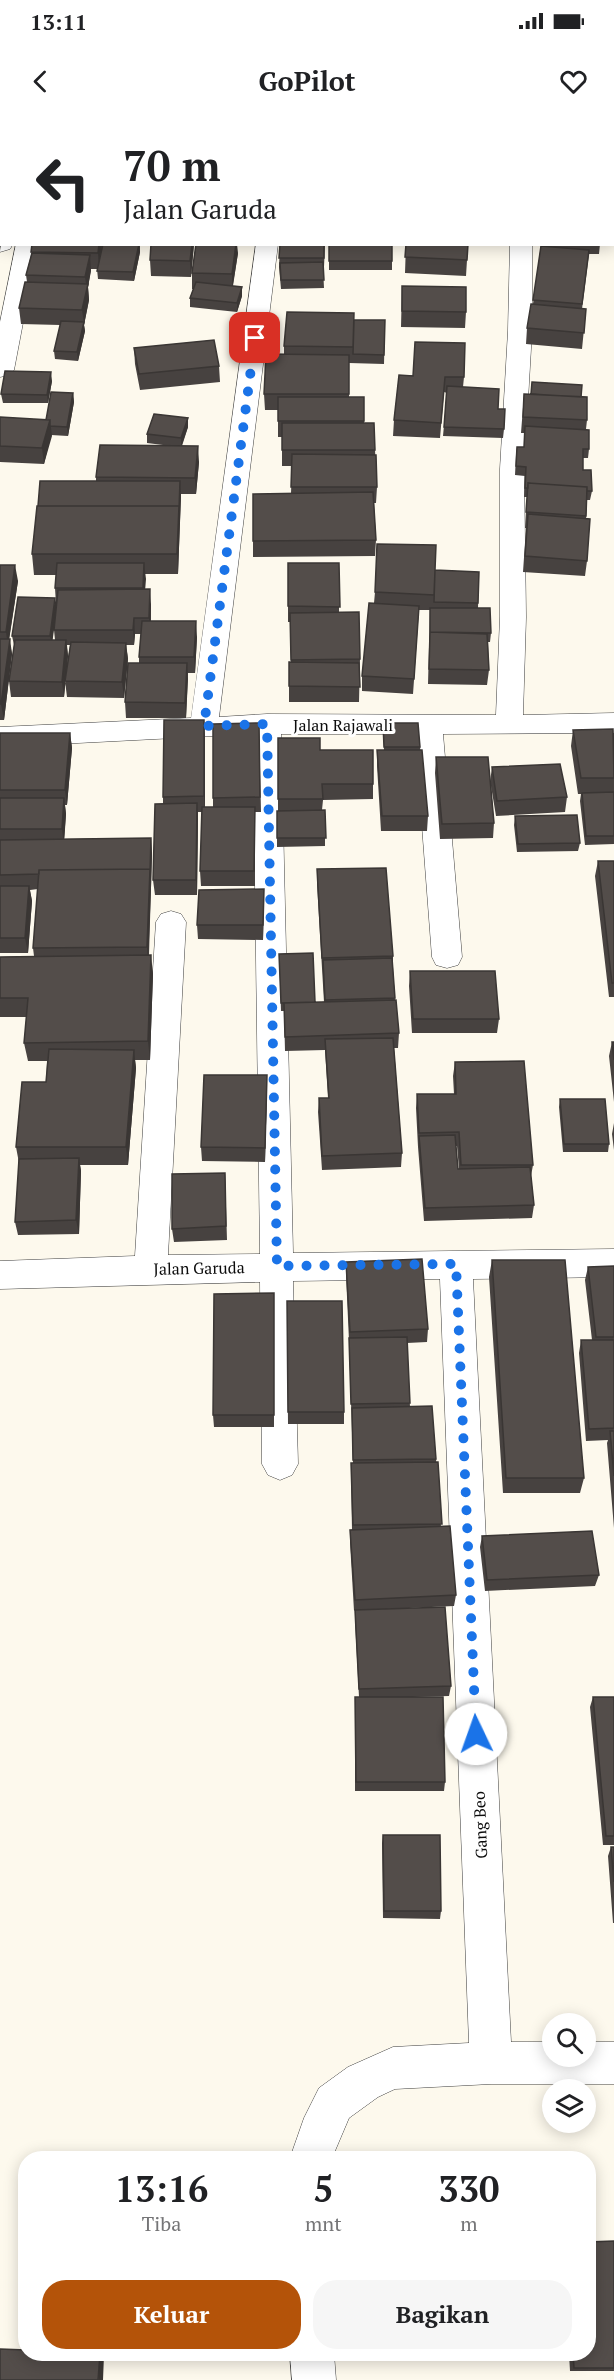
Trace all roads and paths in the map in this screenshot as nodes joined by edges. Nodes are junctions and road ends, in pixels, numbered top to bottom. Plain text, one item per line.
1 (27, 246) edge
2 (267, 246) edge
3 (521, 246) edge
4 (2, 369) dead end
5 (614, 723) edge
6 (267, 724) junction
7 (428, 725) junction
8 (509, 725) junction
9 (204, 726) junction
10 (0, 737) edge
11 (171, 922) dead end
12 (447, 957) dead end
13 (614, 1263) edge
14 (456, 1264) junction
15 (277, 1266) junction
16 (151, 1269) junction
17 (0, 1275) edge
18 (280, 1464) dead end
19 (491, 2063) junction
20 (614, 2063) edge
21 (313, 2151) edge
22 (313, 2361) edge
23 (314, 2380) edge

1 - 4 street
2 - 9 street
3 - 8 street
5 - 8 street, Jalan Rajawali
6 - 7 street, Jalan Rajawali
6 - 9 street, Jalan Rajawali
6 - 15 street
7 - 8 street, Jalan Rajawali
7 - 12 street
9 - 10 street, Jalan Rajawali
11 - 16 street
13 - 14 street, Jalan Garuda
14 - 15 street, Jalan Garuda
14 - 19 street, Gang Beo
15 - 16 street, Jalan Garuda
15 - 18 street
16 - 17 street, Jalan Garuda
19 - 20 street
19 - 21 street
22 - 23 street

